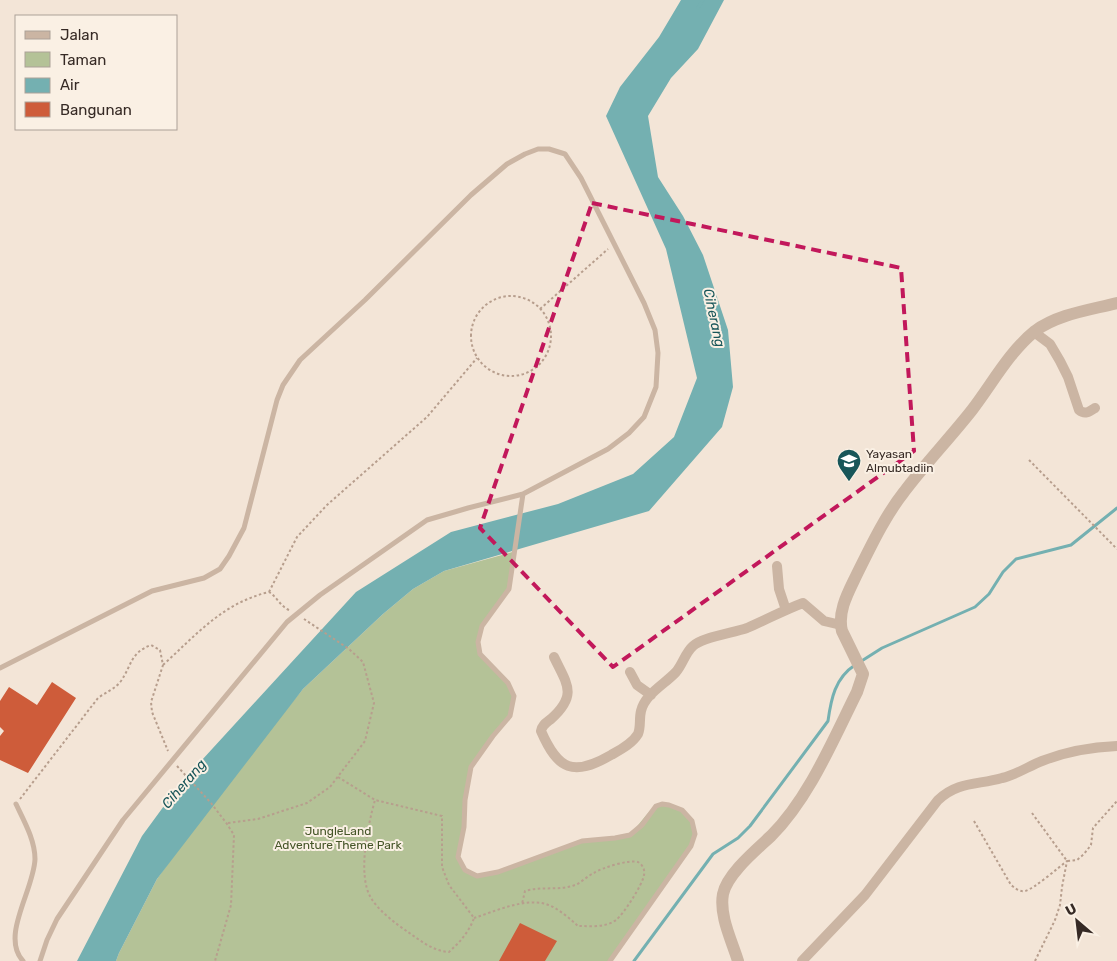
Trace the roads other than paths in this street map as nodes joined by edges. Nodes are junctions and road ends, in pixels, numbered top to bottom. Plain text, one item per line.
1 (1117, 302) edge
2 (1034, 332) junction
3 (1095, 408) dead end
4 (524, 494) junction
5 (777, 566) dead end
6 (786, 610) junction
7 (841, 625) junction
8 (554, 657) dead end
9 (0, 668) edge
10 (630, 672) dead end
11 (651, 695) junction
12 (1117, 746) edge
13 (16, 804) road end
14 (23, 961) edge
15 (40, 961) edge
16 (610, 961) edge
17 (738, 961) edge
18 (802, 961) edge

1 - 2 street
2 - 3 street
2 - 7 street
4 - 9 lane
4 - 15 lane
4 - 16 lane
5 - 6 street
6 - 7 street
6 - 11 street
7 - 17 street
8 - 11 street
10 - 11 street
12 - 18 street
13 - 14 lane

